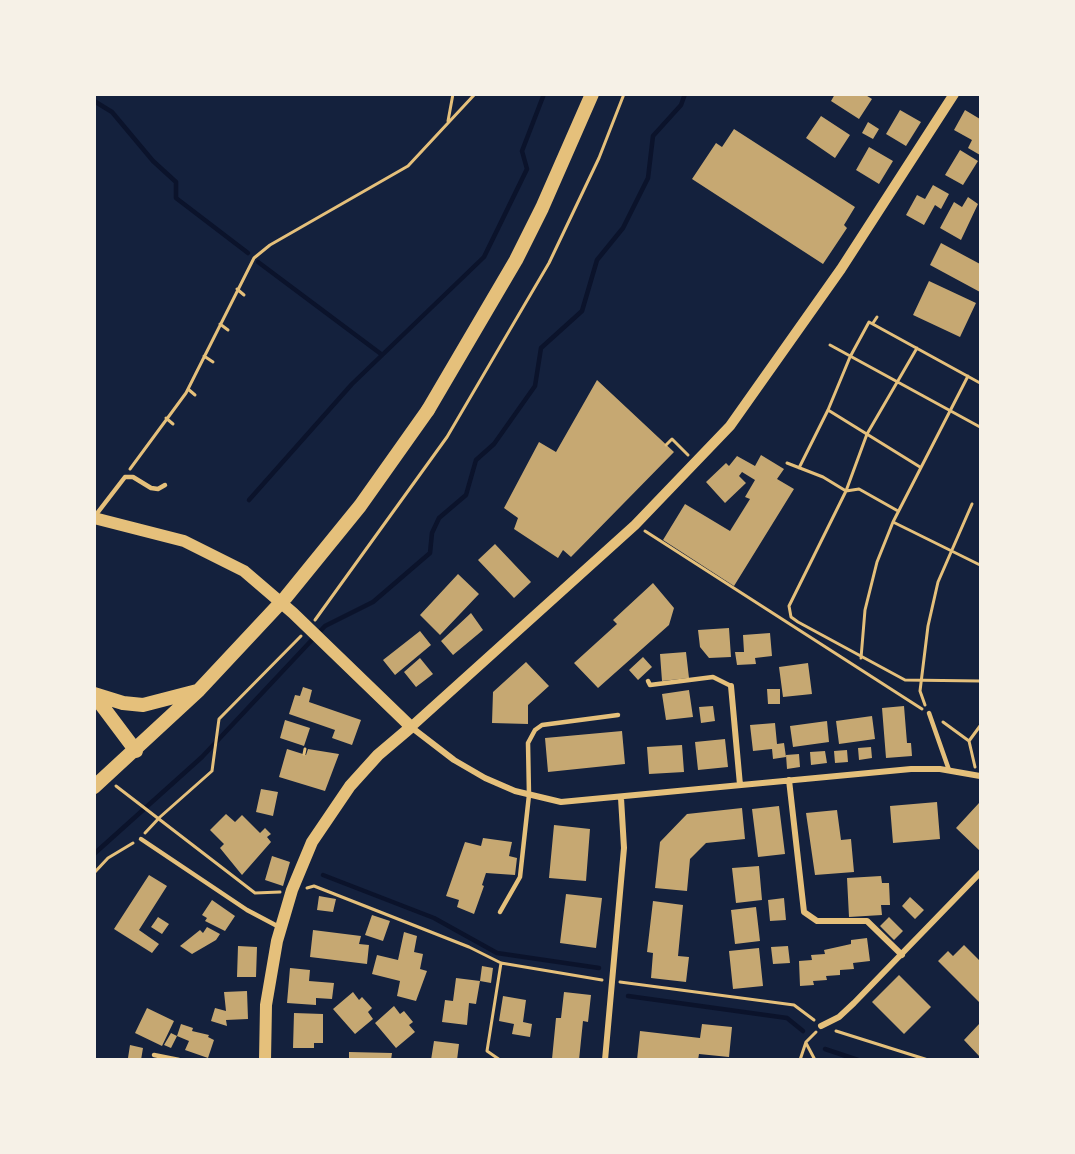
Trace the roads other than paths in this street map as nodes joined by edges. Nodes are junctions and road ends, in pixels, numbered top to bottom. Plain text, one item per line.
1 (592, 94) edge
2 (954, 94) edge
3 (165, 485) dead end
4 (94, 518) edge
5 (648, 681) dead end
6 (731, 686) joint
7 (199, 690) junction
8 (94, 695) edge
9 (929, 713) road end
10 (618, 715) dead end
11 (411, 727) junction
12 (136, 751) junction
13 (949, 770) junction
14 (979, 775) edge
15 (789, 780) junction
16 (740, 786) junction
17 (94, 787) edge
18 (529, 795) junction
19 (621, 798) junction
20 (141, 839) road end
21 (981, 873) edge
22 (500, 912) dead end
23 (280, 928) junction
24 (902, 955) junction
25 (821, 1026) road end
26 (154, 1055) dead end
27 (179, 1059) edge
28 (263, 1059) edge
29 (605, 1059) edge

1 - 7 main road
2 - 11 street
3 - 4 lane
4 - 11 main road
5 - 6 lane
6 - 16 street
7 - 8 main road
7 - 12 main road
8 - 12 main road
9 - 13 lane
10 - 18 lane
11 - 18 street
11 - 23 main road
12 - 17 main road
13 - 14 street
13 - 15 street
15 - 16 street
15 - 24 street
16 - 19 street
18 - 19 street
18 - 22 lane
19 - 29 street
20 - 23 lane
21 - 24 street
23 - 28 main road
24 - 25 street
26 - 27 lane

